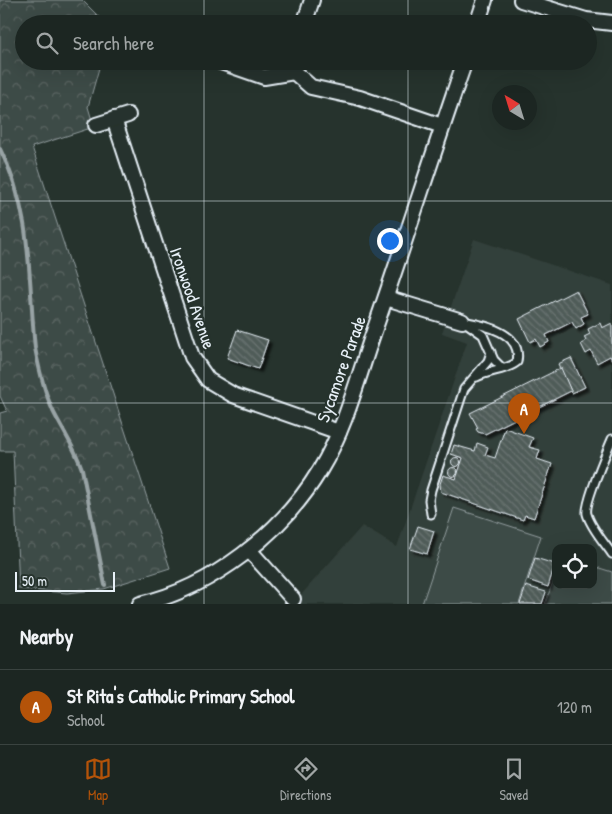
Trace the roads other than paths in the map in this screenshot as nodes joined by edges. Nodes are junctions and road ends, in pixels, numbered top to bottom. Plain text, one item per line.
1 (312, 0) edge
2 (485, 0) edge
3 (521, 0) edge
4 (307, 15) edge
5 (480, 15) edge
6 (570, 15) edge
7 (597, 22) edge
8 (612, 24) edge
9 (244, 70) edge
10 (285, 70) edge
11 (297, 70) edge
12 (461, 70) edge
13 (128, 115) dead end
14 (114, 119) junction
15 (96, 125) dead end
16 (442, 126) junction
17 (386, 298) junction
18 (462, 321) junction
19 (491, 352) junction
20 (502, 368) junction
21 (474, 378) junction
22 (339, 432) junction
23 (612, 439) edge
24 (431, 514) dead end
25 (249, 550) junction
26 (612, 554) edge
27 (293, 599) dead end
28 (140, 604) edge

1 - 4 street
2 - 5 street
3 - 6 street
7 - 8 street
9 - 10 street
11 - 16 street
12 - 16 street, Sycamore Parade
13 - 14 street
14 - 15 street
14 - 22 street, Ironwood Avenue
16 - 17 street, Sycamore Parade
17 - 18 street
17 - 22 street, Sycamore Parade
18 - 19 lane
18 - 20 lane
19 - 20 lane
19 - 21 lane
20 - 21 lane
21 - 24 lane
22 - 25 street, Sycamore Parade
23 - 26 lane
25 - 27 street
25 - 28 street, Sycamore Parade

